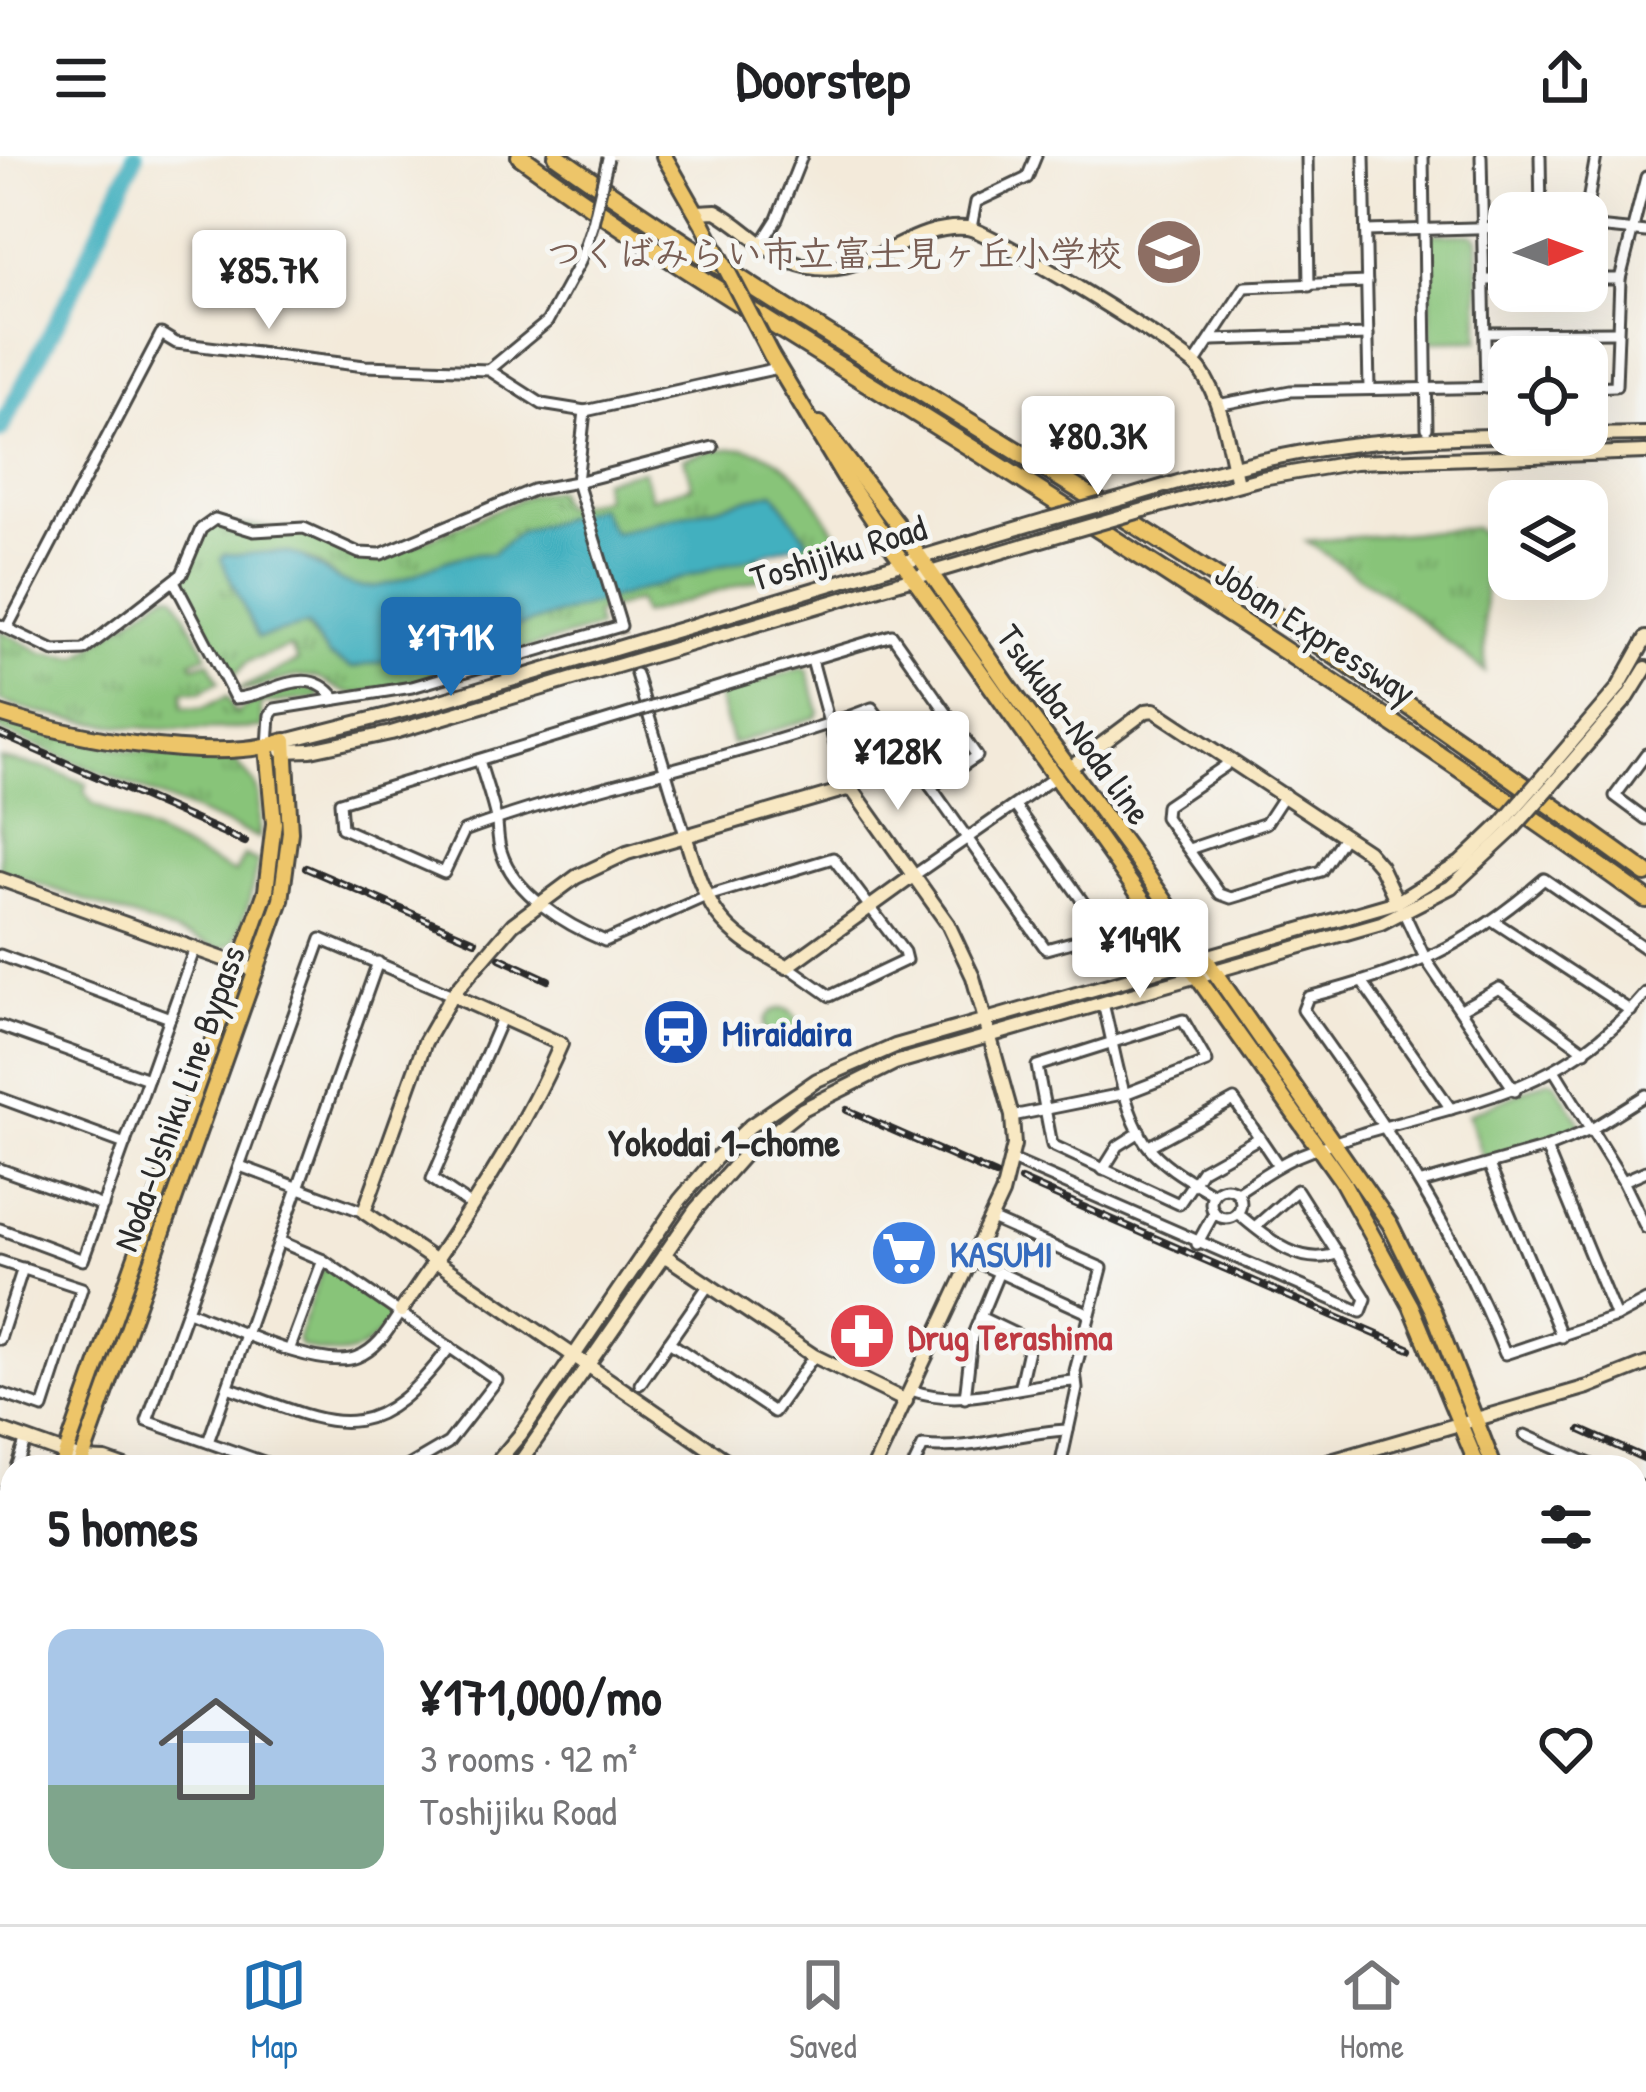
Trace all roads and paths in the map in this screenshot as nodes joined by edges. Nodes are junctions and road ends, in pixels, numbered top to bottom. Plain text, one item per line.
1 (520, 156) edge
2 (556, 156) edge
3 (664, 156) edge
4 (802, 156) edge
5 (1036, 156) edge
6 (1307, 156) edge
7 (1364, 156) edge
8 (1424, 156) edge
9 (1481, 156) edge
10 (1540, 156) edge
11 (1596, 156) edge
12 (608, 157) edge
13 (1646, 177) edge
14 (1541, 192) edge
15 (1590, 192) edge
16 (700, 219) junction
17 (1482, 226) junction
18 (1488, 226) edge
19 (1608, 227) edge
20 (971, 228) junction
21 (1631, 228) junction
22 (1424, 230) junction
23 (1366, 231) junction
24 (1646, 232) edge
25 (761, 244) junction
26 (1608, 279) edge
27 (1620, 279) junction
28 (1484, 280) junction
29 (1488, 280) edge
30 (1367, 282) junction
31 (1309, 286) junction
32 (1484, 332) junction
33 (1617, 332) junction
34 (1368, 335) junction
35 (1213, 340) junction
36 (775, 361) junction
37 (1195, 363) junction
38 (489, 370) junction
39 (1608, 386) edge
40 (1426, 388) junction
41 (1486, 388) joint
42 (1370, 389) junction
43 (800, 403) junction
44 (1217, 405) junction
45 (585, 411) junction
46 (1427, 428) dead end
47 (1646, 434) edge
48 (713, 447) dead end
49 (1646, 452) edge
50 (1233, 467) junction
51 (1237, 483) junction
52 (578, 486) junction
53 (926, 565) junction
54 (908, 570) junction
55 (174, 581) junction
56 (3, 627) edge
57 (1646, 638) edge
58 (812, 660) junction
59 (1646, 668) edge
60 (636, 674) tunnel mouth
61 (336, 699) junction
62 (0, 714) edge
63 (832, 724) junction
64 (268, 747) junction
65 (285, 747) junction
66 (1646, 754) edge
67 (1228, 758) junction
68 (479, 760) junction
69 (1070, 768) junction
70 (665, 769) junction
71 (1056, 777) junction
72 (1547, 781) junction
73 (931, 787) junction
74 (847, 789) junction
75 (1285, 794) junction
76 (1016, 806) junction
77 (496, 819) junction
78 (1646, 819) edge
79 (685, 835) junction
80 (1345, 835) junction
81 (967, 839) junction
82 (1189, 849) junction
83 (1646, 873) edge
84 (913, 876) junction
85 (0, 879) edge
86 (704, 897) junction
87 (1646, 899) edge
88 (539, 901) junction
89 (871, 907) junction
90 (1401, 908) junction
91 (1495, 922) junction
92 (195, 948) junction
93 (1646, 949) edge
94 (0, 956) edge
95 (1205, 958) junction
96 (1426, 960) junction
97 (378, 962) junction
98 (1187, 963) junction
99 (241, 965) junction
100 (789, 967) junction
101 (256, 971) junction
102 (1215, 972) junction
103 (1198, 977) junction
104 (1362, 982) junction
105 (1646, 993) edge
106 (452, 995) junction
107 (1103, 1004) junction
108 (1461, 1009) junction
109 (1631, 1011) junction
110 (170, 1018) junction
111 (502, 1018) junction
112 (986, 1020) junction
113 (0, 1026) edge
114 (990, 1036) junction
115 (1114, 1043) junction
116 (1585, 1051) junction
117 (1554, 1070) junction
118 (148, 1079) junction
119 (1515, 1091) junction
120 (1127, 1093) junction
121 (1646, 1095) edge
122 (0, 1098) edge
123 (1047, 1109) junction
124 (1451, 1109) junction
125 (1012, 1116) junction
126 (1387, 1128) junction
127 (1590, 1130) junction
128 (1140, 1132) junction
129 (1259, 1138) junction
130 (1336, 1143) junction
131 (125, 1144) junction
132 (1149, 1146) junction
133 (1320, 1148) junction
134 (1546, 1148) junction
135 (1012, 1160) junction
136 (1278, 1165) junction
137 (1489, 1165) junction
138 (240, 1166) junction
139 (0, 1169) edge
140 (1103, 1170) junction
141 (1646, 1171) edge
142 (1192, 1181) junction
143 (1623, 1181) junction
144 (1422, 1183) junction
145 (299, 1188) junction
146 (1237, 1192) junction
147 (1213, 1194) junction
148 (103, 1206) junction
149 (472, 1206) junction
150 (364, 1212) junction
151 (1214, 1213) junction
152 (1238, 1213) junction
153 (991, 1219) junction
154 (1255, 1228) junction
155 (1646, 1228) edge
156 (0, 1229) edge
157 (279, 1241) junction
158 (1197, 1244) junction
159 (1338, 1253) junction
160 (664, 1255) junction
161 (323, 1260) junction
162 (436, 1260) junction
163 (972, 1260) junction
164 (0, 1261) edge
165 (23, 1268) junction
166 (999, 1272) junction
167 (708, 1286) junction
168 (1646, 1300) edge
169 (188, 1311) junction
170 (401, 1311) junction
171 (1088, 1313) junction
172 (980, 1317) junction
173 (1616, 1317) junction
174 (247, 1333) junction
175 (1562, 1336) junction
176 (0, 1339) edge
177 (669, 1342) junction
178 (450, 1347) junction
179 (290, 1348) junction
180 (574, 1356) junction
181 (814, 1356) junction
182 (1646, 1364) edge
183 (587, 1366) junction
184 (1076, 1381) junction
185 (640, 1384) dead end
186 (1020, 1385) junction
187 (227, 1387) junction
188 (0, 1393) edge
189 (908, 1395) junction
190 (965, 1398) junction
191 (1468, 1422) junction
192 (0, 1430) edge
193 (1068, 1430) junction
194 (1525, 1435) dead end
195 (26, 1439) junction
196 (208, 1442) junction
197 (20, 1455) edge
198 (59, 1455) edge
199 (79, 1455) edge
200 (79, 1455) edge
201 (244, 1455) edge
202 (428, 1455) edge
203 (502, 1455) edge
204 (525, 1455) edge
205 (718, 1455) edge
206 (880, 1455) edge
207 (919, 1455) edge
208 (1063, 1455) edge
209 (1352, 1455) edge
210 (1475, 1455) edge
211 (1487, 1455) edge
212 (1563, 1455) edge

1 - 87 highway, Joban Expressway
2 - 83 highway, Joban Expressway
3 - 16 main road, Tsukuba-Noda line
4 - 25 street
5 - 20 street
6 - 31 street
7 - 23 street
8 - 22 street
9 - 17 street
10 - 14 street
11 - 15 street
12 - 38 street, bridge
13 - 21 street
16 - 25 street
16 - 36 main road, Tsukuba-Noda line, bridge
17 - 18 street
17 - 22 street
17 - 28 street
19 - 21 street
20 - 25 street
20 - 37 street
21 - 24 street
21 - 27 street
22 - 23 street
22 - 40 street
23 - 30 street
26 - 27 street
27 - 33 street
28 - 29 street
28 - 32 street
30 - 31 street
30 - 34 street
31 - 35 street
32 - 33 street
32 - 41 street
33 - 39 street
34 - 35 street
34 - 42 street
35 - 37 street
36 - 43 main road, Tsukuba-Noda line
36 - 45 street
37 - 44 street
38 - 45 street
38 - 56 street
40 - 41 street
40 - 42 street
40 - 46 street
42 - 44 street
43 - 53 main road, Tsukuba-Noda line
43 - 54 main road, Tsukuba-Noda line
44 - 50 street
45 - 52 street
47 - 50 street, Toshijiku Road
48 - 52 street
49 - 51 street, Toshijiku Road
50 - 51 street
50 - 53 street, Toshijiku Road, bridge
51 - 53 street, Toshijiku Road, bridge
52 - 55 street
52 - 61 street
53 - 54 street, Toshijiku Road
53 - 69 main road, Tsukuba-Noda line
54 - 65 street, Toshijiku Road
54 - 71 main road, Tsukuba-Noda line
55 - 56 street
55 - 61 street
57 - 72 street
58 - 63 street
58 - 68 street, bridge
58 - 73 street
59 - 72 street
60 - 70 street
61 - 64 street
62 - 64 main road, Toshijiku Road
63 - 70 street
63 - 73 street
63 - 74 street
64 - 65 main road, Toshijiku Road
64 - 99 main road, Noda-Ushiku Line Bypass
65 - 101 main road, Noda-Ushiku Line Bypass
66 - 78 street
67 - 69 street
67 - 75 street
67 - 82 street
68 - 77 street
68 - 77 street
69 - 71 street
69 - 95 main road, Tsukuba-Noda line
70 - 77 street
70 - 79 street
71 - 76 street
71 - 98 main road, Tsukuba-Noda line
72 - 90 street, bridge
73 - 81 street
74 - 79 street
74 - 84 street
75 - 80 street
75 - 82 street
76 - 81 street
76 - 81 street
77 - 88 street
79 - 86 street
79 - 88 street
80 - 82 street
80 - 90 street
81 - 84 street
84 - 89 street
84 - 112 street
85 - 92 street
86 - 88 street
86 - 89 street
86 - 100 street
88 - 106 street
89 - 100 street
89 - 100 street
90 - 95 street
90 - 96 street
90 - 102 street
91 - 93 street
91 - 96 street
91 - 109 street
92 - 99 street
92 - 110 street
94 - 110 street
95 - 98 street
95 - 102 main road, Tsukuba-Noda line
96 - 104 street
96 - 108 street
97 - 106 street
97 - 138 street
97 - 145 street
98 - 103 main road, Tsukuba-Noda line
98 - 112 street
99 - 101 street
99 - 200 main road, Noda-Ushiku Line Bypass
101 - 199 main road, Noda-Ushiku Line Bypass
102 - 103 street
102 - 130 main road, Tsukuba-Noda line
103 - 107 street
103 - 133 main road, Tsukuba-Noda line
104 - 124 street
104 - 126 street
105 - 109 street
106 - 111 street
106 - 150 street
107 - 114 street
107 - 115 street
108 - 116 street
108 - 119 street
109 - 116 street
110 - 118 street
111 - 149 street
111 - 149 street
112 - 114 street
112 - 180 street
113 - 118 street
114 - 125 street
114 - 160 street
115 - 120 street
115 - 120 street
115 - 123 street
116 - 117 street
117 - 119 street
117 - 127 street
118 - 131 street
119 - 124 street
120 - 123 street
120 - 128 street
121 - 127 street
122 - 131 street
123 - 125 street
123 - 140 street
124 - 126 street
125 - 135 street
126 - 130 street
126 - 144 street
127 - 134 street
127 - 143 street
128 - 132 street
128 - 140 street
129 - 132 street
129 - 136 street
129 - 142 street
130 - 133 street
130 - 191 main road, Tsukuba-Noda line
131 - 148 street
132 - 142 street
133 - 136 street
133 - 191 main road, Tsukuba-Noda line
134 - 137 street
134 - 173 street
135 - 153 street
135 - 158 street
136 - 146 street
137 - 144 street
137 - 175 street
138 - 145 street
138 - 169 street
139 - 148 street
140 - 142 street
141 - 143 street
142 - 147 street
143 - 155 street
144 - 175 street
145 - 150 street
145 - 157 street
146 - 147 street
146 - 152 street
147 - 151 street
148 - 156 street
149 - 162 street
150 - 162 street
151 - 152 street
151 - 158 street
152 - 154 street
153 - 163 street
153 - 171 street
154 - 159 street
154 - 159 street
157 - 161 street
157 - 174 street
158 - 159 street
160 - 167 street
160 - 183 street
161 - 170 street
161 - 179 street
162 - 170 street
162 - 180 street
163 - 166 street
163 - 189 street
164 - 165 street
165 - 176 street
165 - 188 street
166 - 171 street
166 - 172 street
167 - 177 street
167 - 181 street
168 - 173 street
169 - 174 street
169 - 196 street
170 - 178 street
170 - 179 street
171 - 184 street
172 - 186 street
172 - 190 street
173 - 175 street
174 - 179 street
174 - 187 street
177 - 181 street
177 - 185 street
178 - 187 street
178 - 202 street
180 - 183 street
180 - 203 street
181 - 189 street
182 - 191 street
183 - 204 street
183 - 205 street
184 - 186 street
184 - 193 street
186 - 190 street
187 - 196 street
189 - 190 street
189 - 206 street
191 - 209 street
191 - 210 main road, Tsukuba-Noda line
191 - 211 main road, Tsukuba-Noda line
192 - 195 street
193 - 207 street
193 - 208 street
194 - 212 street
195 - 197 street
195 - 198 street
196 - 201 street

